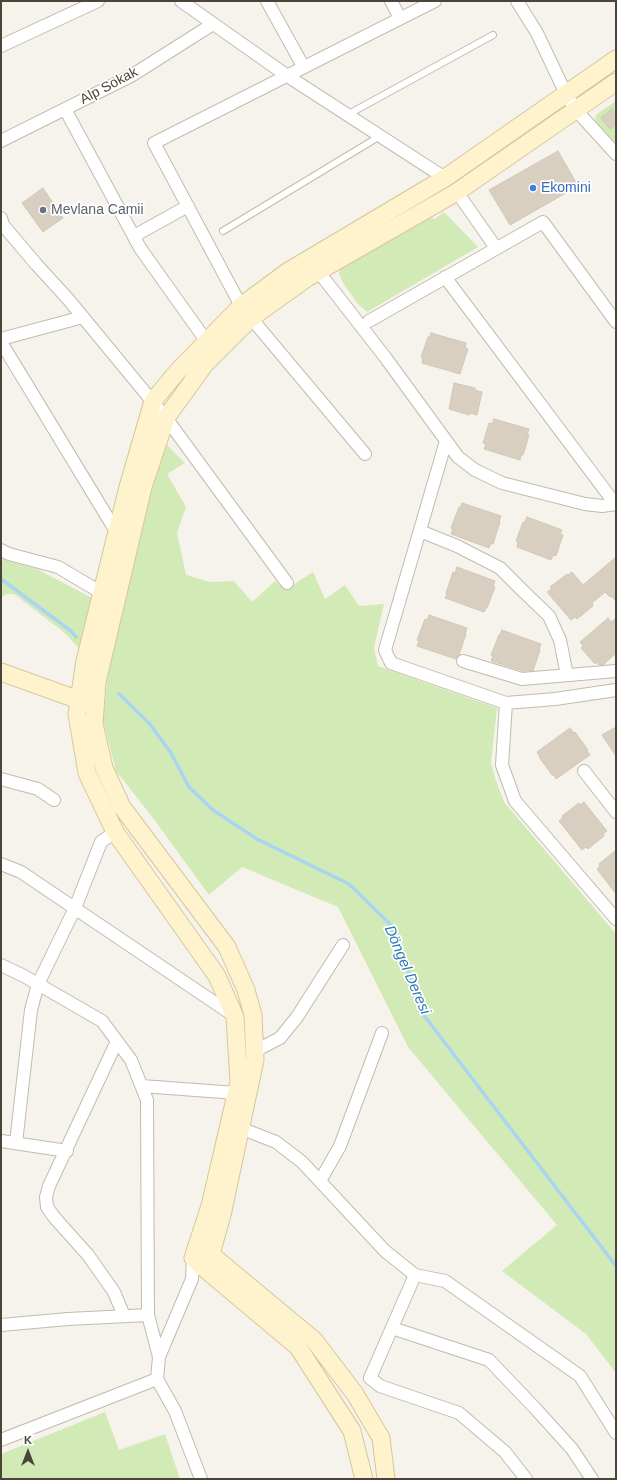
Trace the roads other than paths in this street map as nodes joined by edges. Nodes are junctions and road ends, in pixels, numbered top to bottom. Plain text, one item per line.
1 (98, 1) edge
2 (181, 1) edge
3 (267, 1) edge
4 (391, 1) edge
5 (435, 1) edge
6 (517, 1) edge
7 (400, 18) junction
8 (213, 24) junction
9 (493, 35) dead end
10 (1, 46) edge
11 (616, 59) edge
12 (303, 66) junction
13 (286, 75) junction
14 (616, 82) edge
15 (566, 94) junction
16 (65, 109) junction
17 (576, 109) junction
18 (347, 115) junction
19 (380, 136) junction
20 (1, 141) edge
21 (616, 154) edge
22 (445, 178) junction
23 (457, 192) junction
24 (188, 206) junction
25 (2, 222) edge
26 (224, 230) dead end
27 (134, 236) junction
28 (496, 248) junction
29 (314, 265) junction
30 (445, 277) junction
31 (246, 312) junction
32 (83, 317) junction
33 (369, 321) dead end
34 (616, 322) edge
35 (1, 339) edge
36 (1, 342) edge
37 (207, 342) junction
38 (153, 402) junction
39 (166, 418) junction
40 (446, 442) junction
41 (365, 454) dead end
42 (616, 504) edge
43 (420, 531) junction
44 (117, 533) junction
45 (1, 550) edge
46 (287, 583) dead end
47 (102, 593) junction
48 (463, 661) dead end
49 (616, 671) edge
50 (1, 672) edge
51 (568, 675) junction
52 (616, 690) edge
53 (80, 699) junction
54 (506, 703) junction
55 (95, 706) junction
56 (584, 771) dead end
57 (1, 778) edge
58 (54, 800) dead end
59 (616, 812) edge
60 (115, 832) junction
61 (1, 864) edge
62 (75, 908) junction
63 (616, 919) edge
64 (343, 946) dead end
65 (1, 965) edge
66 (38, 984) junction
67 (253, 1015) junction
68 (235, 1017) junction
69 (382, 1033) dead end
70 (117, 1041) junction
71 (255, 1051) junction
72 (142, 1086) junction
73 (236, 1093) junction
74 (235, 1125) junction
75 (1, 1141) edge
76 (16, 1143) junction
77 (66, 1151) junction
78 (320, 1181) junction
79 (200, 1261) junction
80 (414, 1275) junction
81 (148, 1315) junction
82 (124, 1316) junction
83 (1, 1325) edge
84 (392, 1328) junction
85 (159, 1357) junction
86 (157, 1379) junction
87 (616, 1433) edge
88 (1, 1440) edge
89 (201, 1479) edge
90 (364, 1479) edge
91 (386, 1479) edge
92 (526, 1479) edge
93 (592, 1479) edge

1 - 10 street
2 - 8 street
3 - 12 street
4 - 7 street
5 - 7 street
6 - 15 street
7 - 12 street
8 - 13 street
8 - 16 street, Alp Sokak
9 - 18 lane
11 - 15 main road
12 - 13 street
13 - 18 street
13 - 24 street
14 - 17 main road
15 - 17 street
15 - 22 main road
16 - 20 street, Alp Sokak
16 - 27 street
17 - 21 street
17 - 23 main road
18 - 19 street
19 - 22 street
19 - 26 lane
22 - 29 main road
23 - 28 street
23 - 29 main road
24 - 27 street
24 - 31 street
25 - 32 street
27 - 37 street
28 - 30 street
28 - 34 street
29 - 31 main road
29 - 40 street
30 - 33 street
30 - 42 street
31 - 37 main road
31 - 39 main road
31 - 41 street
32 - 35 street
32 - 38 street
36 - 44 street
37 - 38 main road
38 - 39 street
38 - 44 main road
39 - 46 street
39 - 55 main road
40 - 42 street
40 - 43 street
43 - 51 street
43 - 54 street
44 - 47 main road
45 - 47 street
47 - 53 main road
48 - 51 street
49 - 51 street
50 - 53 main road
52 - 54 street
53 - 55 main road
53 - 60 main road
54 - 63 street
55 - 67 main road
56 - 59 street
57 - 58 street
60 - 62 street
60 - 68 main road
61 - 62 street
62 - 66 street
62 - 68 street
64 - 71 street
65 - 66 street
66 - 70 street
66 - 76 street
67 - 68 street
67 - 71 main road
68 - 73 main road
69 - 78 street
70 - 72 street
70 - 77 street
71 - 74 main road
72 - 73 street
72 - 81 street
73 - 74 main road
74 - 78 street
74 - 79 main road
75 - 76 street
76 - 77 street
77 - 82 street
78 - 80 street
79 - 85 street
79 - 90 main road
79 - 91 main road
80 - 84 street
80 - 87 street
81 - 82 street
81 - 85 street
82 - 83 street
84 - 92 street
84 - 93 street
85 - 86 street
86 - 88 street
86 - 89 street

